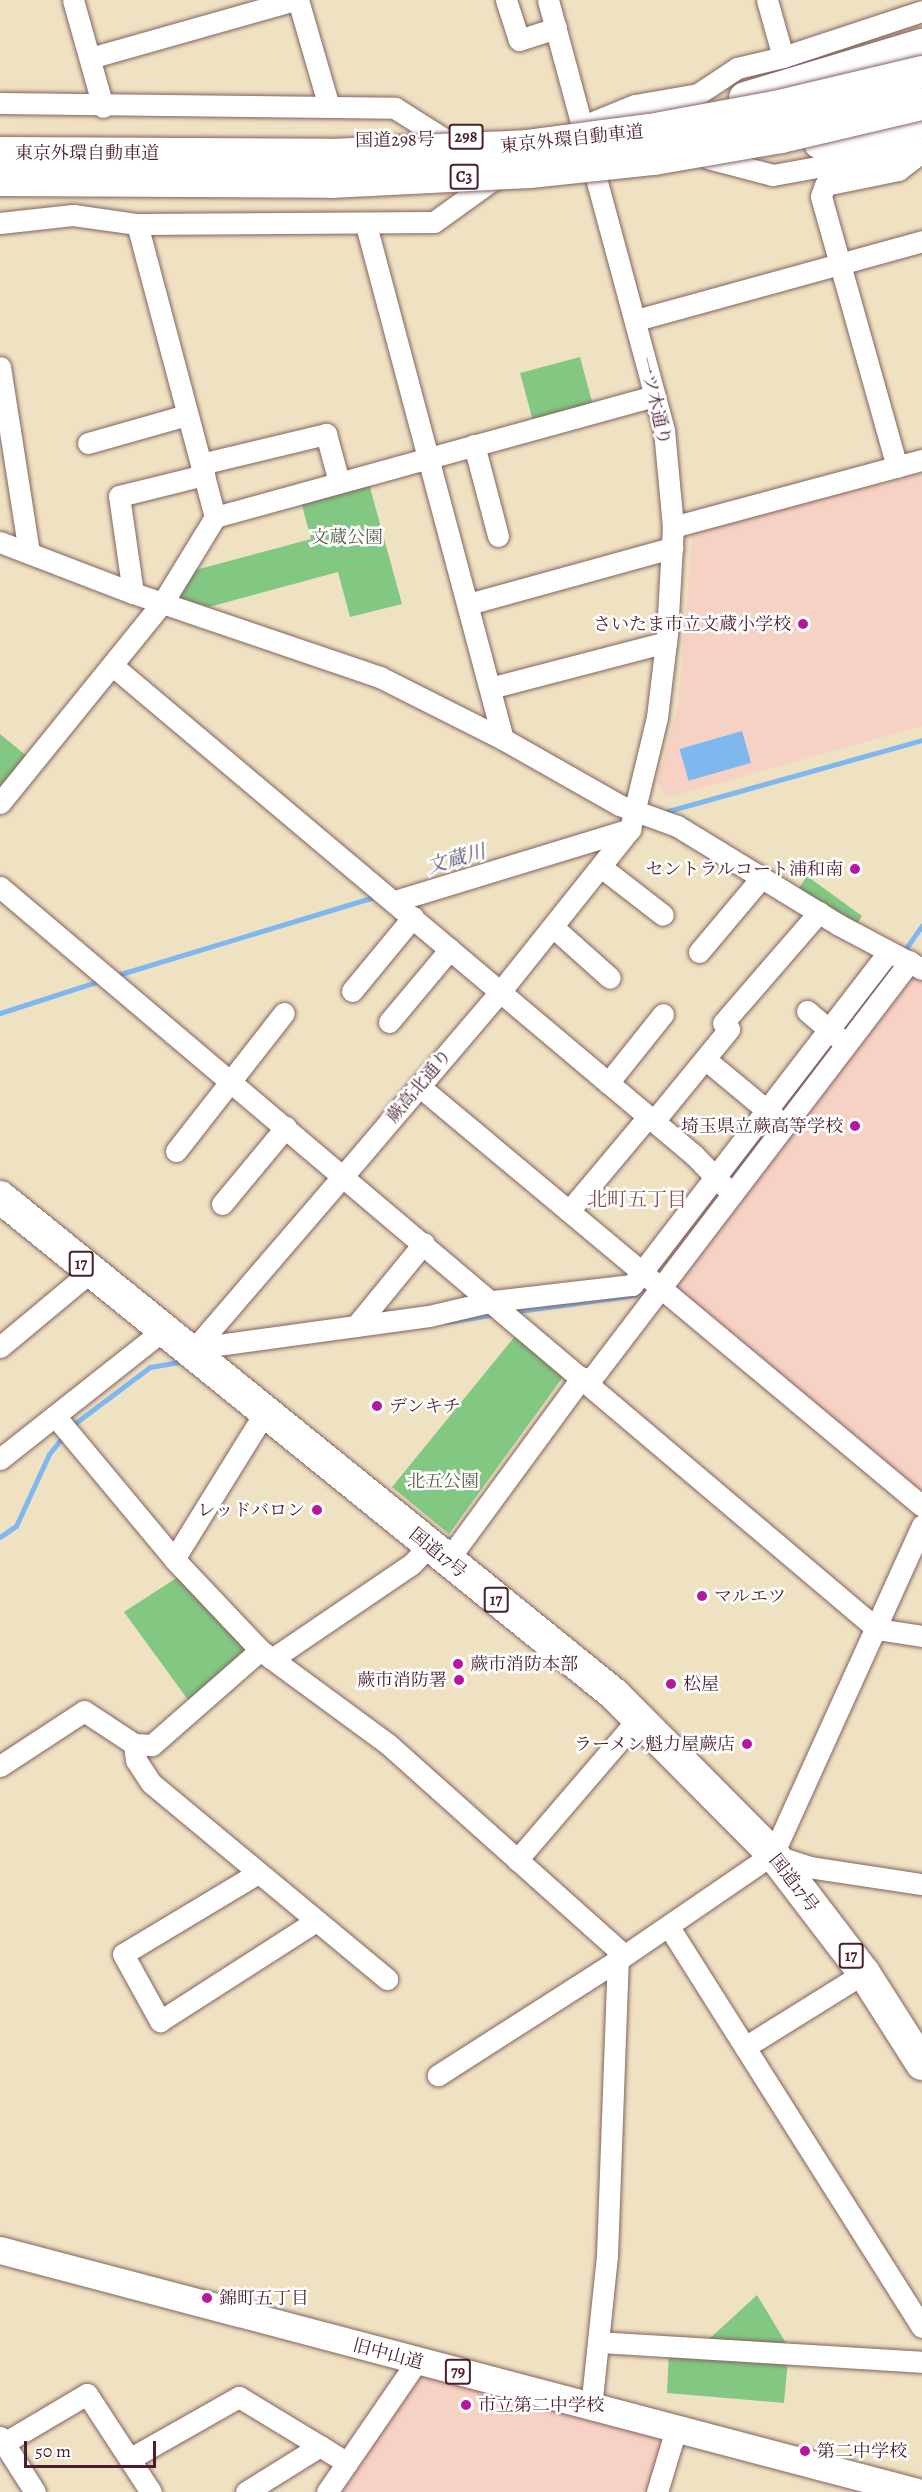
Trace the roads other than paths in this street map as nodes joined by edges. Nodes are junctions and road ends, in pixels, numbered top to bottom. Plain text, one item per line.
1 (73, 0) edge
2 (297, 0) edge
3 (506, 0) edge
4 (548, 0) edge
5 (767, 0) edge
6 (922, 11) edge
7 (556, 28) junction
8 (922, 45) edge
9 (783, 57) junction
10 (90, 58) junction
11 (922, 72) edge
12 (0, 103) edge
13 (922, 104) edge
14 (103, 107) junction
15 (328, 107) junction
16 (922, 122) edge
17 (581, 127) junction
18 (444, 139) junction
19 (0, 145) edge
20 (922, 150) edge
21 (0, 153) edge
22 (708, 158) junction
23 (592, 169) junction
24 (502, 173) junction
25 (0, 174) edge
26 (0, 180) edge
27 (0, 223) edge
28 (137, 224) junction
29 (366, 225) junction
30 (922, 241) edge
31 (840, 264) junction
32 (636, 320) junction
33 (0, 367) edge
34 (655, 396) junction
35 (188, 415) junction
36 (88, 443) dead end
37 (474, 445) junction
38 (428, 457) junction
39 (922, 460) edge
40 (897, 466) junction
41 (202, 470) junction
42 (339, 482) junction
43 (215, 518) junction
44 (673, 526) junction
45 (498, 536) dead end
46 (0, 542) edge
47 (672, 548) junction
48 (29, 553) junction
49 (133, 593) junction
50 (163, 602) junction
51 (468, 604) junction
52 (666, 642) junction
53 (113, 666) junction
54 (490, 688) junction
55 (503, 739) junction
56 (0, 803) edge
57 (633, 819) junction
58 (601, 867) junction
59 (762, 877) junction
60 (0, 887) edge
61 (394, 901) junction
62 (819, 912) junction
63 (663, 915) dead end
64 (413, 917) junction
65 (553, 927) junction
66 (450, 949) junction
67 (699, 952) dead end
68 (904, 959) edge
69 (610, 978) dead end
70 (352, 991) dead end
71 (500, 992) junction
72 (807, 1011) dead end
73 (284, 1013) dead end
74 (663, 1014) dead end
75 (389, 1022) dead end
76 (837, 1036) junction
77 (705, 1059) junction
78 (231, 1081) junction
79 (608, 1083) junction
80 (418, 1086) junction
81 (775, 1117) junction
82 (651, 1119) junction
83 (286, 1126) junction
84 (176, 1151) dead end
85 (344, 1175) junction
86 (723, 1185) junction
87 (0, 1197) edge
88 (222, 1204) dead end
89 (569, 1211) junction
90 (424, 1243) junction
91 (90, 1272) junction
92 (651, 1280) junction
93 (495, 1303) junction
94 (356, 1326) junction
95 (162, 1331) junction
96 (0, 1347) edge
97 (194, 1355) junction
98 (585, 1380) junction
99 (264, 1414) junction
100 (63, 1426) junction
101 (0, 1459) edge
102 (922, 1506) edge
103 (922, 1525) edge
104 (438, 1553) junction
105 (174, 1558) junction
106 (878, 1629) junction
107 (922, 1636) edge
108 (266, 1655) junction
109 (638, 1719) junction
110 (134, 1744) junction
111 (0, 1766) edge
112 (772, 1854) junction
113 (518, 1860) junction
114 (258, 1873) junction
115 (922, 1884) edge
116 (316, 1921) junction
117 (669, 1927) junction
118 (618, 1955) junction
119 (864, 1973) junction
120 (387, 1979) dead end
121 (745, 2047) junction
122 (922, 2064) edge
123 (438, 2075) dead end
124 (0, 2250) edge
125 (922, 2327) edge
126 (599, 2342) junction
127 (417, 2361) junction
128 (922, 2362) edge
129 (591, 2408) junction
130 (676, 2429) junction
131 (2, 2440) edge
132 (320, 2446) junction
133 (131, 2458) junction
134 (347, 2463) junction
135 (35, 2492) edge
136 (151, 2492) edge
137 (246, 2492) edge
138 (327, 2492) edge
139 (657, 2492) edge
140 (916, 2492) edge

1 - 10 street
2 - 10 street
2 - 15 street
3 - 7 street
4 - 7 street, 一ツ木通り
5 - 9 street
6 - 9 street
7 - 17 street, 一ツ木通り
8 - 17 highway, 国道298号 / 298
9 - 17 street
10 - 14 street
11 - 21 highway, 東京外環自動車道 / C3, bridge
12 - 14 street
13 - 26 highway, 東京外環自動車道 / C3, bridge
14 - 15 street
15 - 18 street
16 - 22 highway, 国道298号 / 298
17 - 18 highway, 国道298号 / 298
17 - 23 street, 一ツ木通り
18 - 19 highway, 国道298号 / 298
20 - 22 street
20 - 31 street
22 - 23 highway, 国道298号 / 298
23 - 24 highway, 国道298号 / 298
23 - 32 street, 一ツ木通り
24 - 25 highway, 国道298号 / 298
24 - 29 street
27 - 28 street
28 - 29 street
28 - 35 street
29 - 38 street
30 - 31 street
31 - 32 street
31 - 40 street
32 - 34 street, 一ツ木通り
33 - 48 street
34 - 37 street
34 - 44 street, 一ツ木通り
35 - 36 street
35 - 41 street
37 - 38 street
37 - 45 street
38 - 42 street
38 - 51 street
39 - 40 street
40 - 44 street
41 - 42 street
41 - 43 street
41 - 49 street
42 - 43 street
43 - 50 street
44 - 47 street, 一ツ木通り
46 - 48 street
47 - 51 street
47 - 52 street, 一ツ木通り
48 - 49 street
49 - 50 street
50 - 53 street
50 - 55 street
51 - 54 street
52 - 54 street
52 - 57 street, 一ツ木通り
53 - 56 street
53 - 61 street
54 - 55 street
55 - 57 street
57 - 58 street, 蕨高北通り
57 - 59 street
57 - 61 street
58 - 63 street
58 - 65 street, 蕨高北通り
59 - 62 street
59 - 67 street
60 - 78 street
61 - 64 street
62 - 68 street
62 - 77 street
64 - 66 street
64 - 70 street
65 - 69 street
65 - 71 street, 蕨高北通り
66 - 71 street
66 - 75 street
68 - 76 street
71 - 79 street
71 - 80 street, 蕨高北通り
72 - 76 street
73 - 78 street
74 - 79 street
76 - 81 street
77 - 81 street
77 - 82 street
78 - 83 street
78 - 84 street
79 - 82 street
80 - 85 street, 蕨高北通り
80 - 89 street
81 - 86 street
82 - 86 street
82 - 89 street
83 - 85 street
83 - 88 street
85 - 90 street
85 - 97 street, 蕨高北通り
86 - 92 street
87 - 91 highway, 国道17号 / 17
89 - 92 street
90 - 93 street
90 - 94 street
91 - 95 highway, 国道17号 / 17
91 - 96 street
92 - 93 street
92 - 98 street
92 - 102 street
93 - 94 street
93 - 98 street
94 - 97 street
95 - 97 highway, 国道17号 / 17
95 - 100 street
97 - 99 highway, 国道17号 / 17
98 - 104 street
98 - 106 street
99 - 104 highway, 国道17号 / 17
99 - 105 street
100 - 101 street
100 - 105 street
103 - 106 street
104 - 108 street
104 - 109 highway, 国道17号 / 17
105 - 108 street
106 - 107 street
106 - 112 street
108 - 110 street
108 - 113 street
109 - 112 highway, 国道17号 / 17
109 - 113 street
110 - 111 street
110 - 114 street
112 - 115 street
112 - 117 street
112 - 119 highway, 国道17号 / 17
113 - 118 street
114 - 116 street
114 - 116 street
116 - 120 street
117 - 118 street
117 - 121 street
118 - 123 street
118 - 126 street
119 - 121 street
119 - 122 highway, 国道17号 / 17
121 - 125 street
124 - 127 main road, 旧中山道 / 79
126 - 128 street
126 - 129 street
127 - 129 main road, 旧中山道 / 79
127 - 134 street
129 - 130 main road, 旧中山道 / 79
130 - 139 street
130 - 140 main road, 旧中山道 / 79
131 - 133 street
131 - 135 street
132 - 133 street
132 - 134 street
132 - 137 street
133 - 136 street
134 - 138 street

